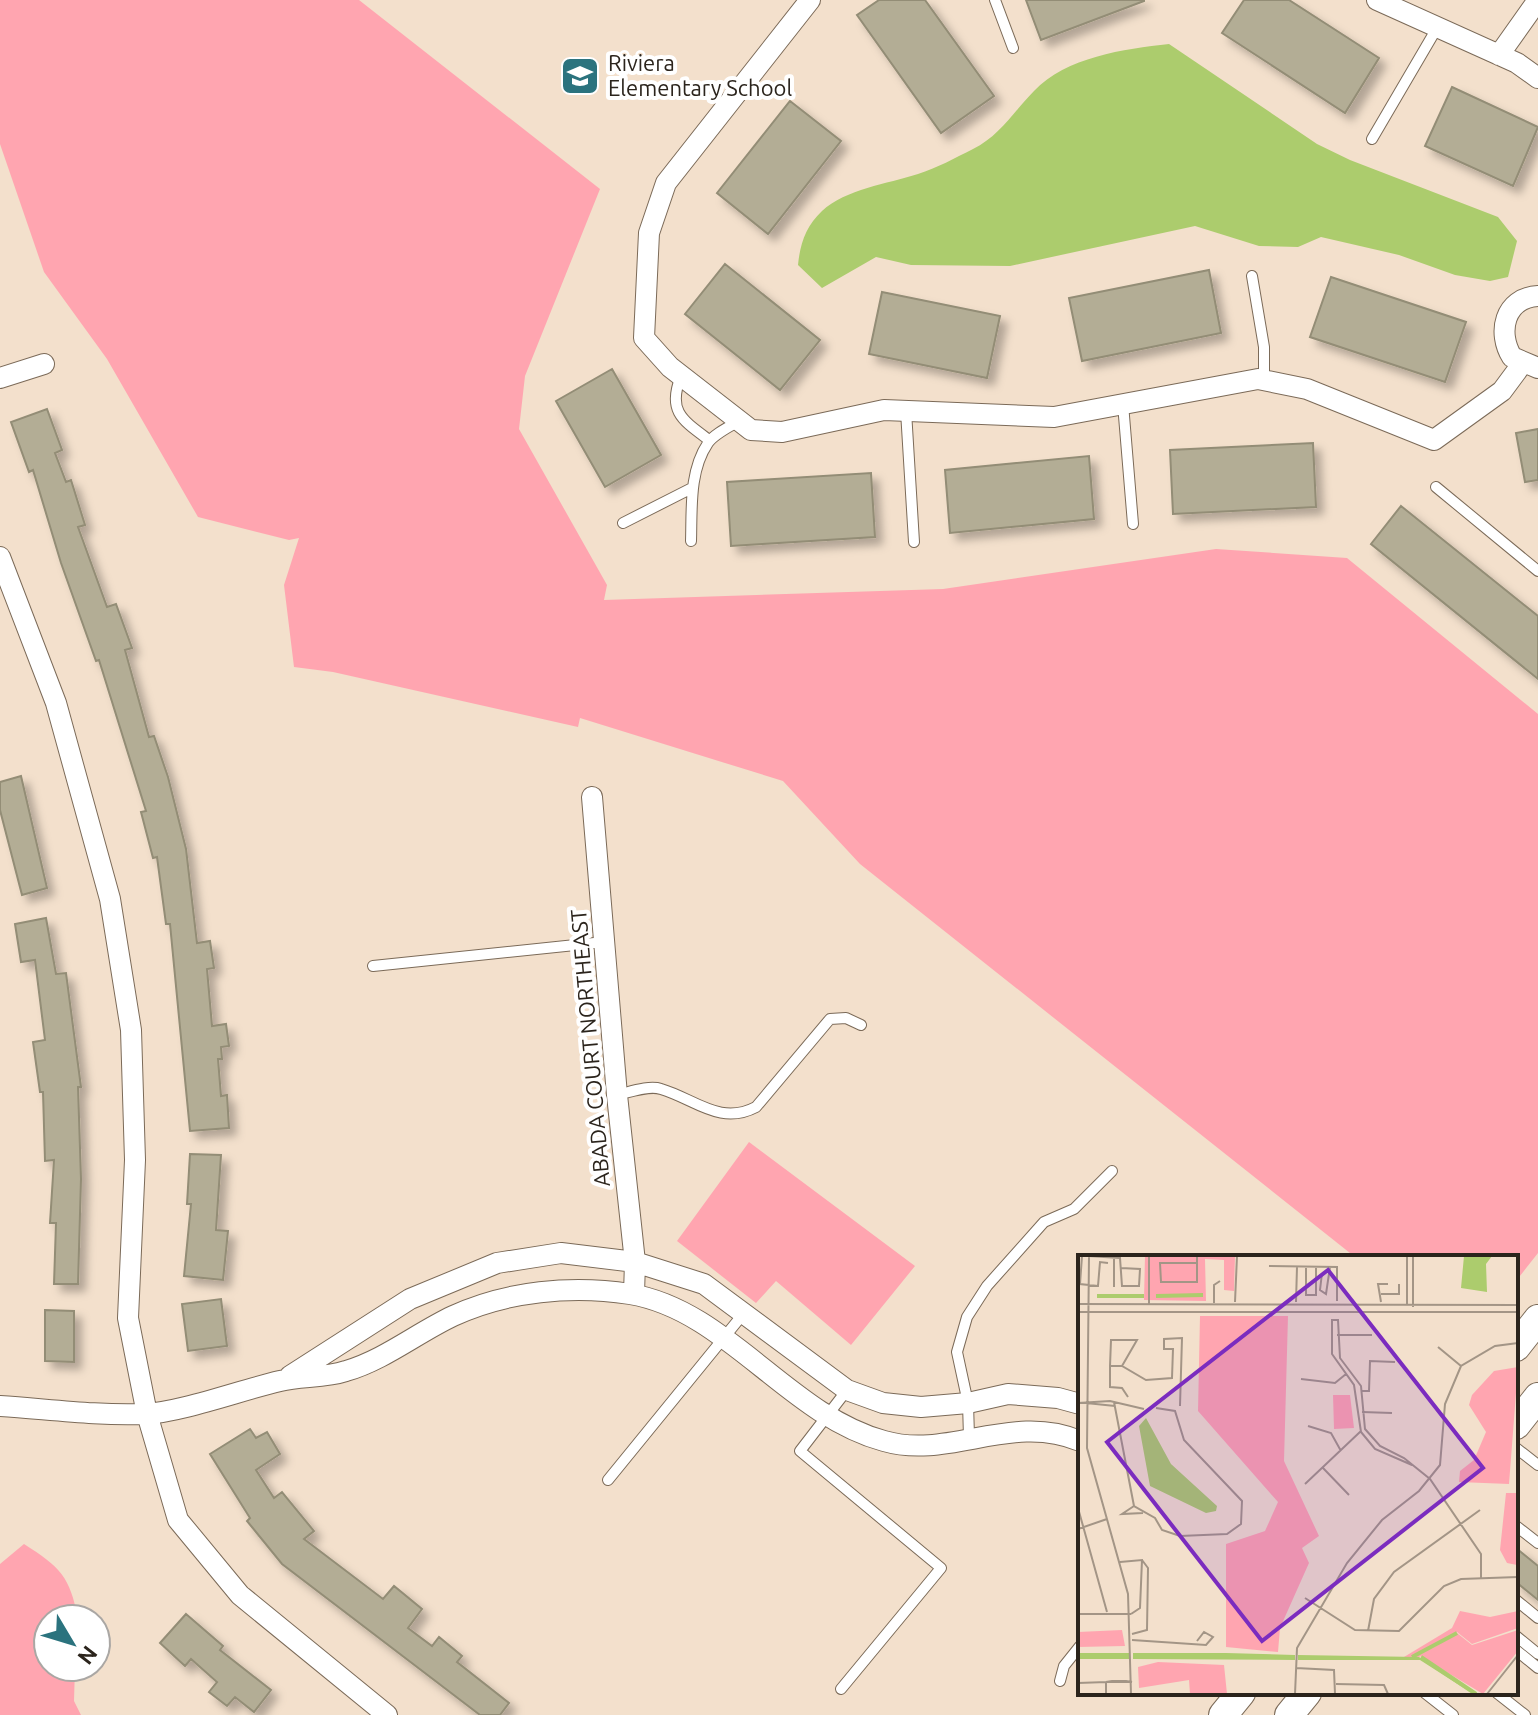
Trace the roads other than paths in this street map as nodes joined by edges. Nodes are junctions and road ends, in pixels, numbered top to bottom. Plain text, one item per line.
1 (810, 0) edge
2 (995, 0) edge
3 (1377, 0) edge
4 (1538, 0) edge
5 (1437, 28) junction
6 (1013, 48) dead end
7 (1499, 55) junction
8 (1538, 78) edge
9 (1372, 139) dead end
10 (1252, 276) dead end
11 (1538, 296) edge
12 (44, 364) dead end
13 (1530, 366) edge
14 (681, 376) junction
15 (0, 378) edge
16 (1264, 380) junction
17 (1123, 404) junction
18 (906, 411) junction
19 (739, 421) junction
20 (709, 440) junction
21 (1436, 487) dead end
22 (692, 488) junction
23 (623, 523) dead end
24 (1133, 524) dead end
25 (691, 541) dead end
26 (914, 542) dead end
27 (0, 557) edge
28 (1538, 571) edge
29 (592, 797) dead end
30 (604, 942) junction
31 (373, 966) dead end
32 (861, 1025) dead end
33 (617, 1095) junction
34 (1112, 1171) dead end
35 (635, 1262) junction
36 (634, 1294) junction
37 (744, 1313) junction
38 (1538, 1319) edge
39 (723, 1340) junction
40 (1518, 1344) edge
41 (283, 1380) junction
42 (847, 1390) junction
43 (1538, 1397) edge
44 (968, 1403) junction
45 (1078, 1403) edge
46 (0, 1406) edge
47 (147, 1414) junction
48 (826, 1417) junction
49 (1518, 1422) edge
50 (969, 1437) junction
51 (1078, 1441) edge
52 (1518, 1450) edge
53 (1538, 1465) edge
54 (608, 1480) dead end
55 (1518, 1528) edge
56 (1538, 1543) edge
57 (1518, 1602) edge
58 (1538, 1618) edge
59 (1518, 1638) edge
60 (1078, 1648) edge
61 (1518, 1652) edge
62 (1538, 1654) edge
63 (1538, 1668) edge
64 (1060, 1681) dead end
65 (841, 1689) dead end
66 (1239, 1695) edge
67 (1305, 1695) edge
68 (1428, 1695) edge
69 (1500, 1695) edge
70 (387, 1715) edge
71 (1223, 1715) edge
72 (1289, 1715) edge
73 (1453, 1715) edge
74 (1525, 1715) edge

1 - 14 street
2 - 6 lane
3 - 5 street
4 - 7 street
5 - 7 street
5 - 9 lane
7 - 8 street
10 - 16 lane
11 - 13 street
12 - 15 street
13 - 16 street
14 - 19 street
14 - 20 lane
16 - 17 street
17 - 18 street
17 - 24 lane
18 - 19 street
18 - 26 lane
19 - 20 lane
20 - 22 lane
21 - 28 lane
22 - 23 lane
22 - 25 lane
27 - 47 street
29 - 30 street, ABADA COURT NORTHEAST
30 - 31 lane
30 - 33 street, ABADA COURT NORTHEAST
32 - 33 lane
33 - 35 street, ABADA COURT NORTHEAST
34 - 44 lane
35 - 36 street, ABADA COURT NORTHEAST
35 - 37 street
35 - 41 street
36 - 39 street
36 - 41 street
37 - 39 lane
37 - 42 street
38 - 40 main road
39 - 48 street
39 - 54 lane
41 - 47 street
42 - 44 street
42 - 48 lane
43 - 49 main road
44 - 45 street
44 - 50 lane
46 - 47 street
47 - 70 street
48 - 50 street
48 - 65 lane
50 - 51 street
52 - 53 lane
55 - 56 lane
57 - 58 lane
59 - 62 lane
60 - 64 lane
61 - 63 lane
66 - 71 main road
67 - 72 main road
68 - 73 lane
69 - 74 lane

